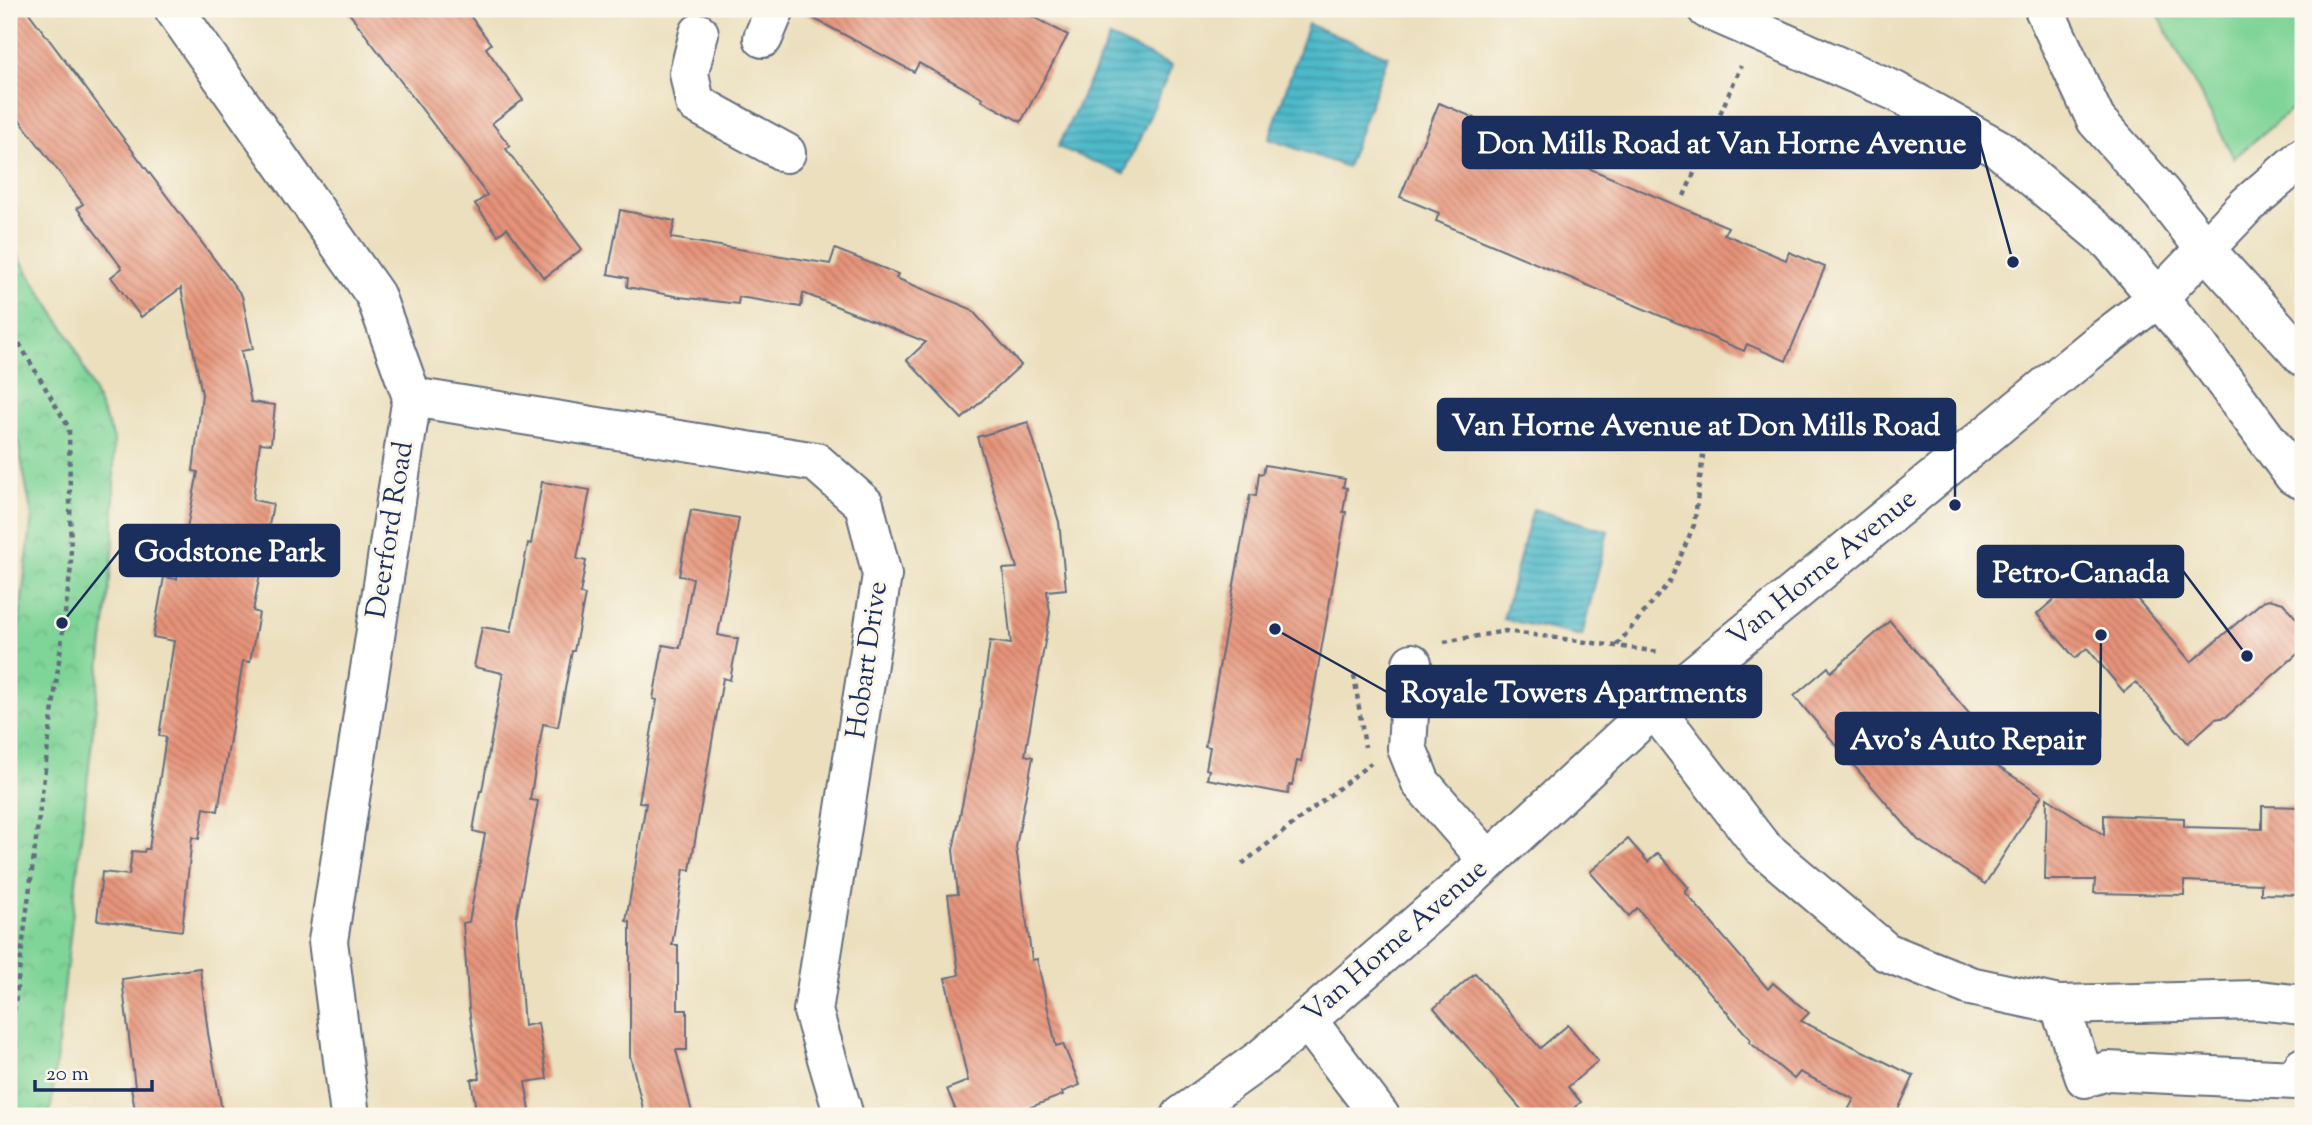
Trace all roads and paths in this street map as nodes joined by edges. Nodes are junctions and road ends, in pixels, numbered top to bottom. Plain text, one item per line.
1 (174, 9) edge
2 (1707, 9) edge
3 (2044, 9) edge
4 (699, 33) dead end
5 (1743, 61) dead end
6 (786, 153) dead end
7 (2303, 157) edge
8 (1684, 197) dead end
9 (2205, 249) junction
10 (2159, 297) junction
11 (9, 326) edge
12 (2303, 358) edge
13 (412, 397) junction
14 (1710, 401) dead end
15 (2303, 481) edge
16 (1617, 646) junction
17 (1713, 659) junction
18 (1412, 663) joint
19 (1654, 708) junction
20 (1407, 748) junction
21 (1488, 860) junction
22 (1242, 864) dead end
23 (2059, 1005) junction
24 (2303, 1005) edge
25 (1307, 1020) junction
26 (9, 1050) edge
27 (2303, 1067) edge
28 (350, 1116) edge
29 (844, 1116) edge
30 (1181, 1116) edge
31 (1380, 1116) edge

1 - 13 street, Deerford Road
2 - 10 street
3 - 9 street
4 - 6 street
5 - 8 path
7 - 9 street, Van Horne Avenue
9 - 10 street, Van Horne Avenue
9 - 12 street
10 - 15 street
10 - 17 street, Van Horne Avenue
11 - 26 path
13 - 28 street, Deerford Road
13 - 29 street, Hobart Drive
14 - 16 path
16 - 17 path
16 - 18 path
17 - 19 street, Van Horne Avenue
18 - 20 street
19 - 21 street, Van Horne Avenue
19 - 23 street
20 - 21 street
20 - 22 path
21 - 25 street, Van Horne Avenue
23 - 24 street
23 - 27 street
25 - 30 street, Van Horne Avenue
25 - 31 street

